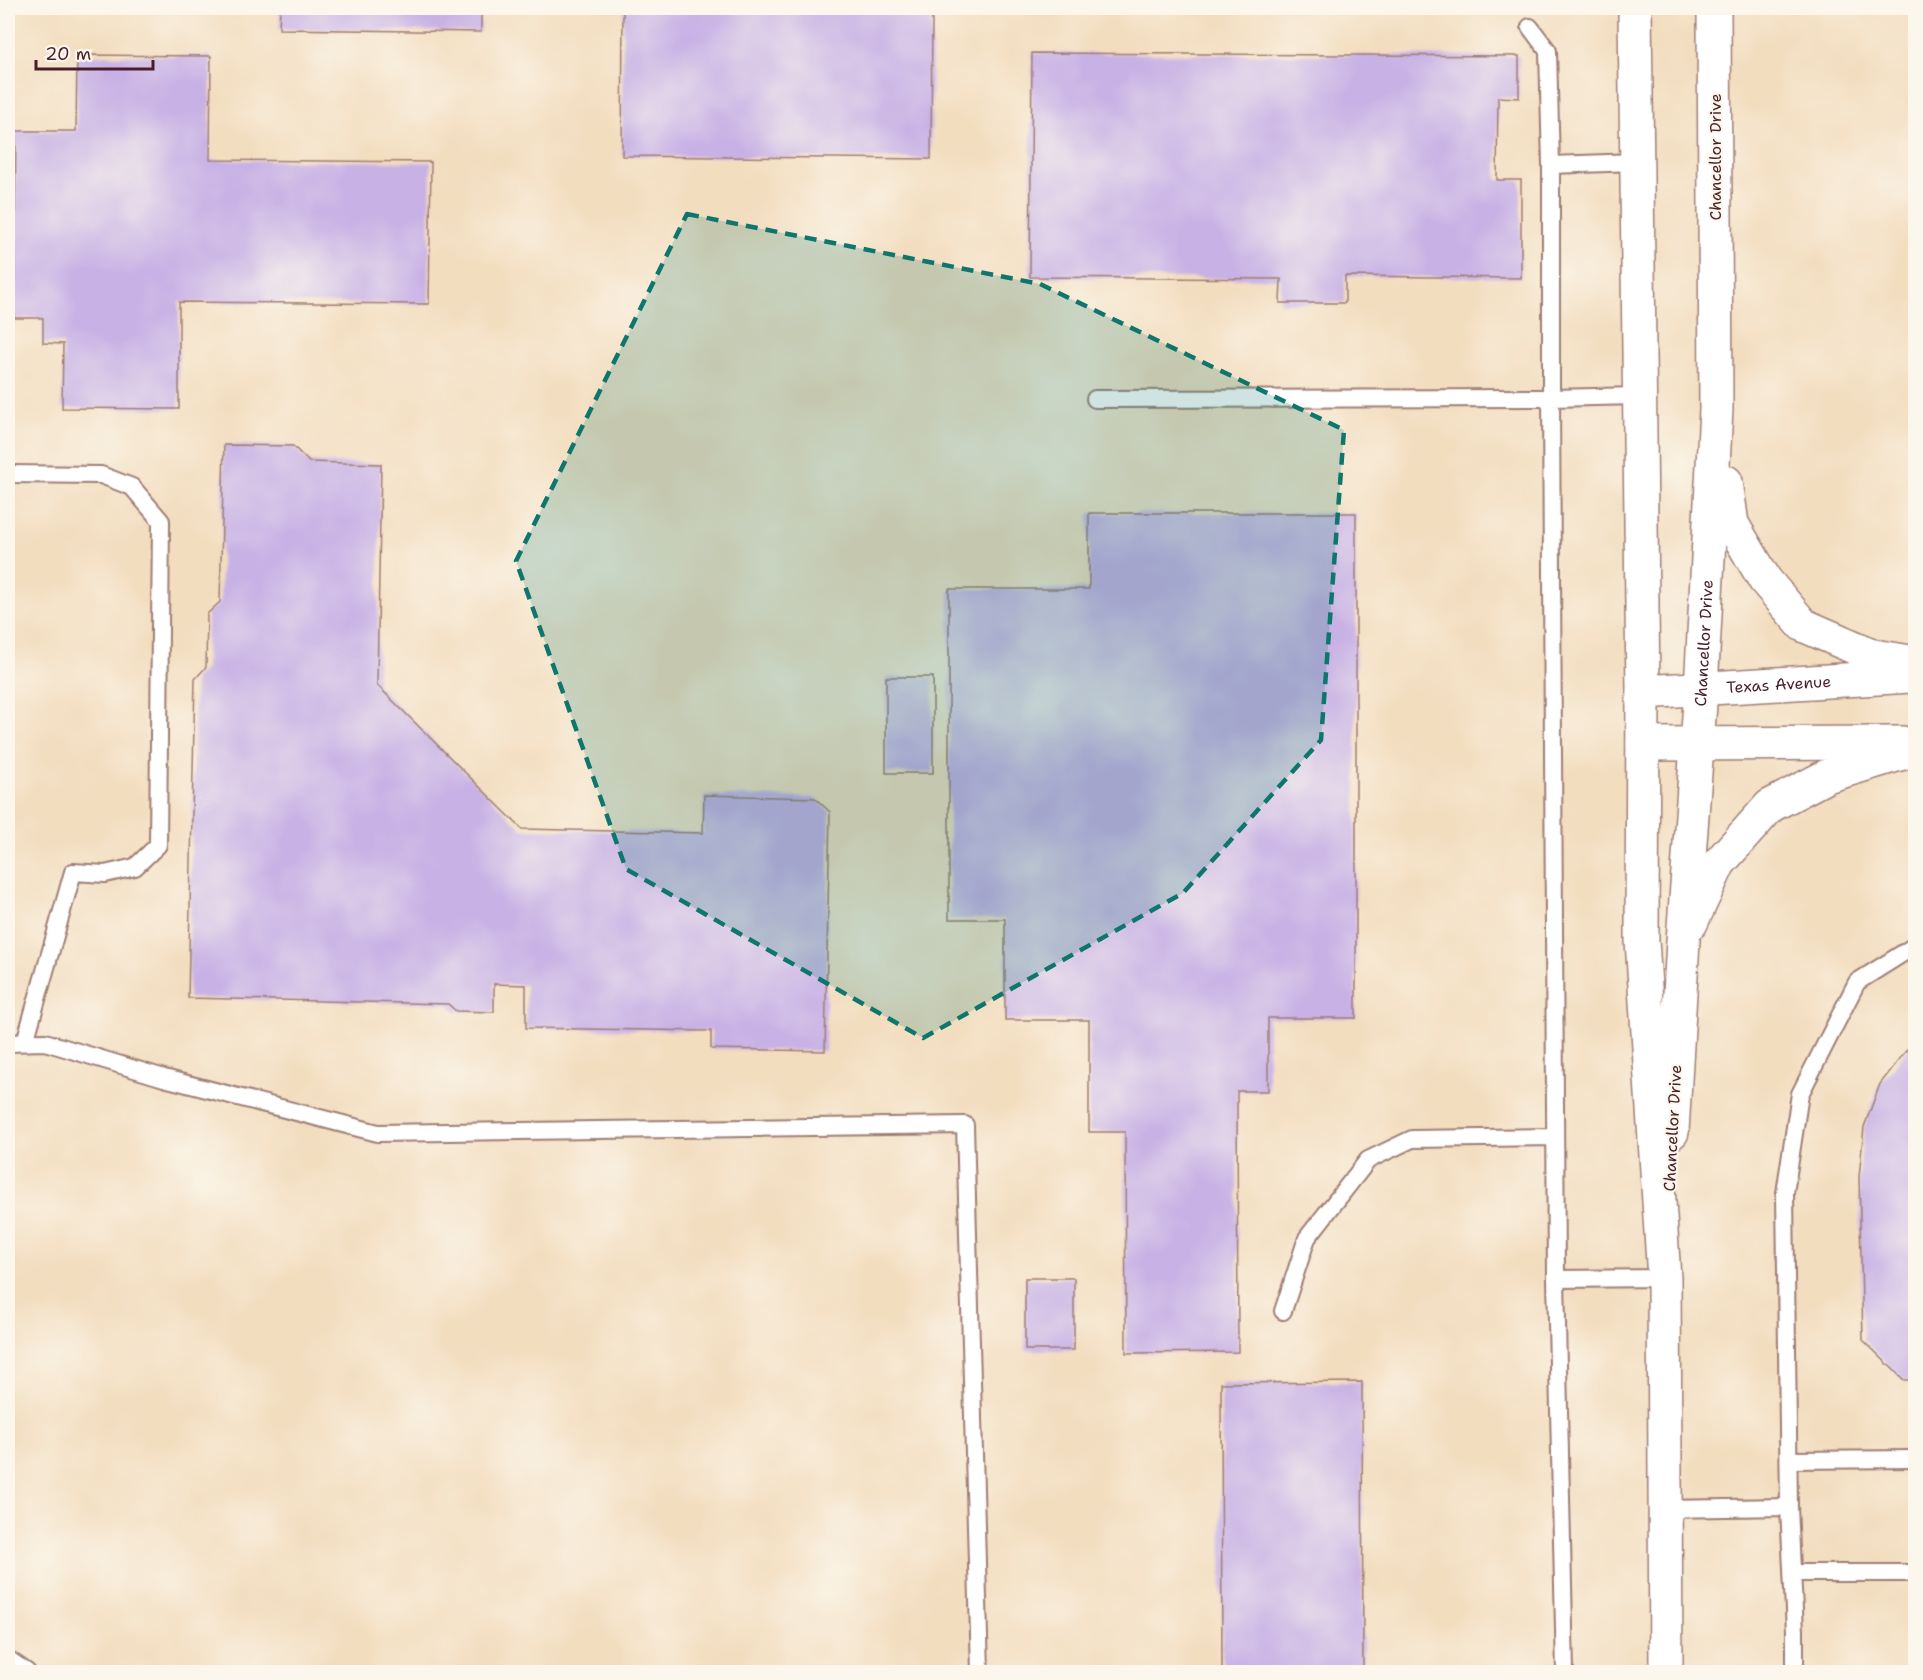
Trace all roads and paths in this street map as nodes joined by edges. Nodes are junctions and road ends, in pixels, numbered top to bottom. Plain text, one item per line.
1 (1635, 8) edge
2 (1714, 8) edge
3 (1530, 27) dead end
4 (1636, 162) junction
5 (1551, 165) junction
6 (1639, 396) junction
7 (1551, 398) junction
8 (1095, 399) dead end
9 (1716, 409) junction
10 (8, 474) edge
11 (1916, 663) edge
12 (1916, 675) edge
13 (1701, 689) junction
14 (1643, 692) junction
15 (1916, 743) edge
16 (1643, 744) junction
17 (1697, 744) junction
18 (1916, 749) edge
19 (1683, 941) junction
20 (1916, 945) edge
21 (25, 1042) junction
22 (8, 1043) edge
23 (1556, 1137) junction
24 (1664, 1278) junction
25 (1556, 1279) junction
26 (1283, 1311) dead end
27 (1916, 1459) edge
28 (1789, 1460) junction
29 (1789, 1508) junction
30 (1665, 1509) junction
31 (1916, 1572) edge
32 (1793, 1573) junction
33 (8, 1659) edge
34 (27, 1672) edge
35 (980, 1672) edge
36 (1565, 1672) edge
37 (1666, 1672) edge
38 (1796, 1672) edge

1 - 4 street, Chancellor Drive
2 - 9 street, Chancellor Drive
3 - 5 lane
4 - 5 lane
4 - 6 street, Chancellor Drive
5 - 7 lane
6 - 7 lane
6 - 14 street, Chancellor Drive
7 - 8 lane
7 - 23 lane
9 - 11 street
9 - 13 street, Chancellor Drive
10 - 21 lane
12 - 13 street, Texas Avenue
13 - 14 street, Texas Avenue
13 - 17 street, Chancellor Drive
14 - 16 street, Chancellor Drive
15 - 17 street
16 - 17 street
16 - 24 street, Chancellor Drive
17 - 19 street, Chancellor Drive
18 - 19 street
19 - 24 street, Chancellor Drive
20 - 28 lane
21 - 22 lane
21 - 35 lane
23 - 25 lane
23 - 26 lane
24 - 25 lane
24 - 30 street, Chancellor Drive
25 - 36 lane
27 - 28 lane
28 - 29 lane
29 - 30 lane
29 - 32 lane
30 - 37 street, Chancellor Drive
31 - 32 lane
32 - 38 lane
33 - 34 lane

